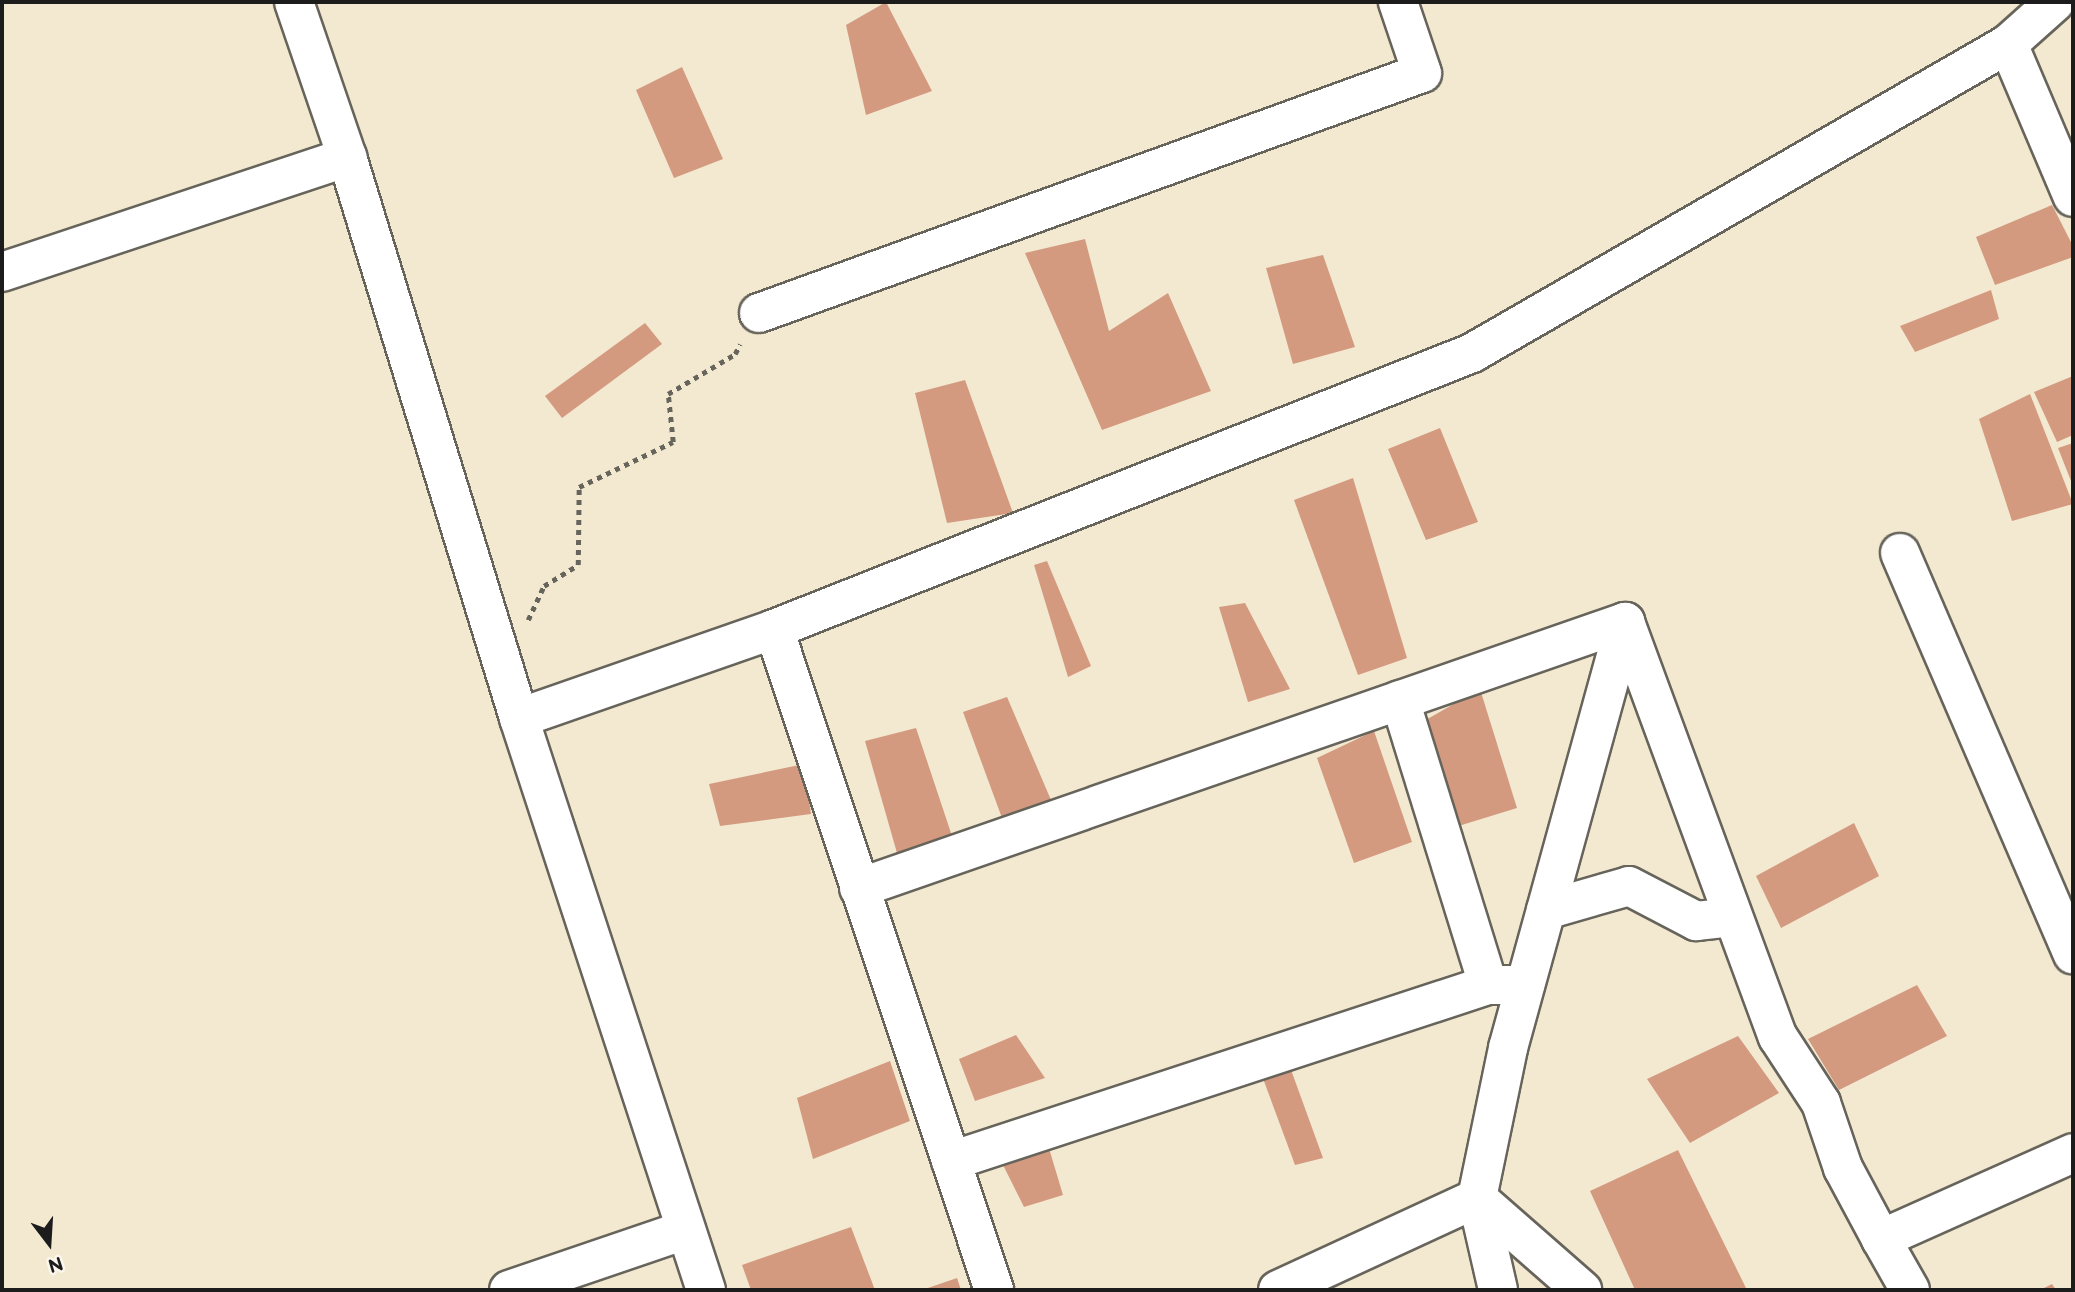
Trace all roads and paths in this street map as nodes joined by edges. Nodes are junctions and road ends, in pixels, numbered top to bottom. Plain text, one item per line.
1 (294, 2) edge
2 (1398, 2) edge
3 (2055, 2) edge
4 (2008, 44) junction
5 (347, 157) junction
6 (2073, 197) edge
7 (2, 272) edge
8 (759, 313) joint
9 (1900, 553) dead end
10 (1625, 622) junction
11 (774, 629) junction
12 (532, 630) dead end
13 (1400, 700) junction
14 (519, 718) junction
15 (859, 888) junction
16 (1546, 910) junction
17 (1733, 917) junction
18 (2073, 954) edge
19 (1506, 985) junction
20 (2073, 1153) edge
21 (951, 1161) junction
22 (1477, 1198) junction
23 (685, 1230) junction
24 (1881, 1239) junction
25 (509, 1290) edge
26 (706, 1290) edge
27 (994, 1290) edge
28 (1278, 1290) edge
29 (1498, 1290) edge
30 (1582, 1290) edge
31 (1910, 1290) edge

1 - 5 street
2 - 8 street
3 - 4 street
4 - 6 street
4 - 11 street
5 - 7 street
5 - 14 street
8 - 12 path
9 - 18 street
10 - 13 street
10 - 16 street
10 - 17 street
11 - 14 street
11 - 15 street
13 - 15 street
13 - 19 street
14 - 23 street
15 - 21 street
16 - 17 street
16 - 19 street
17 - 24 street
19 - 21 street
19 - 22 street
20 - 24 street
21 - 27 street
22 - 28 street
22 - 29 street
22 - 30 street
23 - 25 street
23 - 26 street
24 - 31 street

